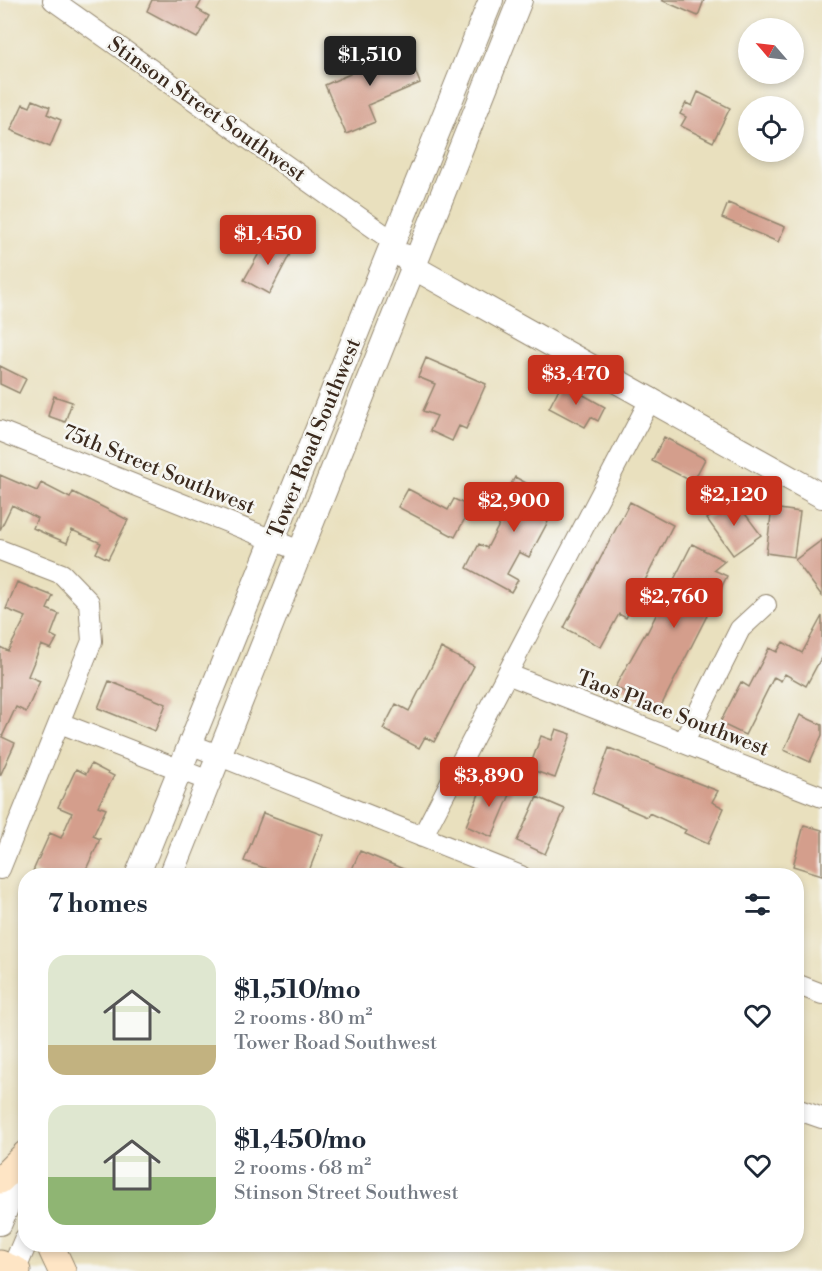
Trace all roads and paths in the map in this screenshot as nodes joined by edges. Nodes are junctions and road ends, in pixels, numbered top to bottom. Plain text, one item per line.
1 (53, 0) edge
2 (490, 0) edge
3 (519, 0) edge
4 (394, 242) junction
5 (413, 267) junction
6 (651, 398) junction
7 (0, 431) edge
8 (822, 496) edge
9 (272, 540) junction
10 (0, 550) edge
11 (300, 551) junction
12 (766, 605) dead end
13 (507, 674) junction
14 (60, 723) junction
15 (683, 743) junction
16 (190, 744) junction
17 (219, 756) junction
18 (180, 769) junction
19 (209, 781) junction
20 (822, 797) edge
21 (422, 837) junction
22 (140, 868) edge
23 (174, 868) edge
24 (501, 868) edge
25 (0, 869) edge
26 (804, 987) edge
27 (822, 994) edge
28 (804, 1111) edge
29 (822, 1118) edge
30 (18, 1163) edge
31 (18, 1177) edge
32 (0, 1180) edge
33 (0, 1223) edge
34 (20, 1252) edge
35 (53, 1252) edge
36 (11, 1269) edge
37 (62, 1271) edge

1 - 4 street, Stinson Street Southwest
2 - 4 street, Tower Road Southwest
3 - 5 street, Tower Road Southwest
4 - 5 street, Stinson Street Southwest
4 - 9 street, Tower Road Southwest
5 - 6 street, Stinson Street Southwest
5 - 11 street, Tower Road Southwest
6 - 8 street, Stinson Street Southwest
6 - 13 street
7 - 9 street, 75th Street Southwest
9 - 11 street, 75th Street Southwest
9 - 16 street, Tower Road Southwest
10 - 14 street
11 - 17 street, Tower Road Southwest
12 - 15 street
13 - 15 street, Taos Place Southwest
13 - 21 street
14 - 18 street
14 - 25 street
15 - 20 street, Taos Place Southwest
16 - 17 street
16 - 18 street, Tower Road Southwest
17 - 19 street, Tower Road Southwest
17 - 21 street
18 - 19 street
18 - 22 street, Tower Road Southwest
19 - 23 street, Tower Road Southwest
21 - 24 street
26 - 27 street
28 - 29 street
30 - 32 main road
31 - 33 street
34 - 36 street
35 - 37 main road

